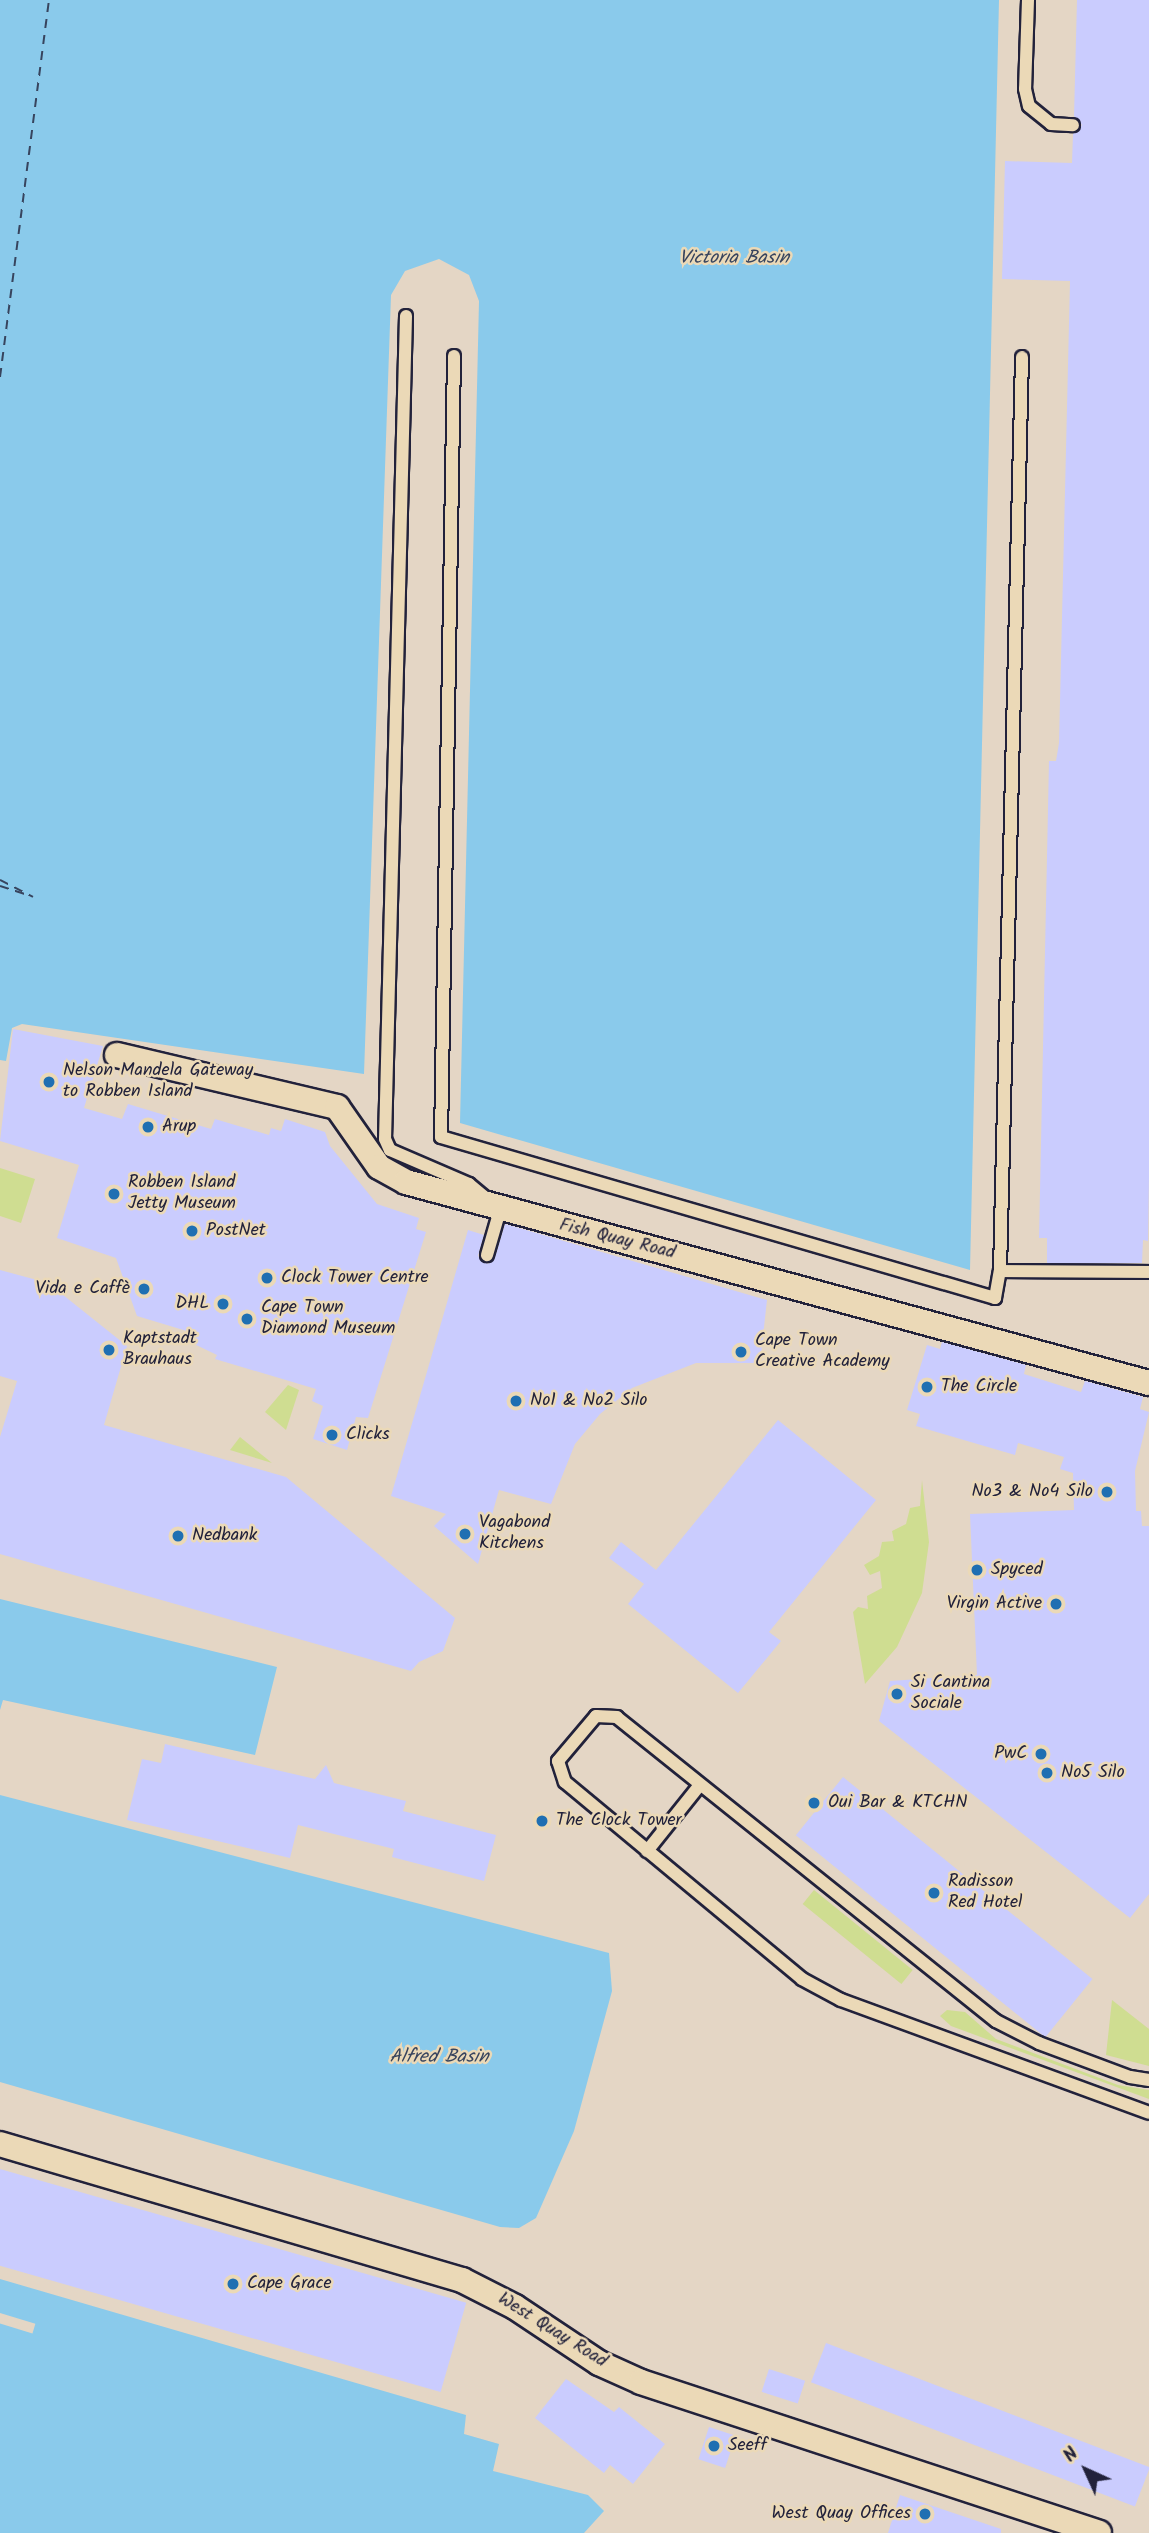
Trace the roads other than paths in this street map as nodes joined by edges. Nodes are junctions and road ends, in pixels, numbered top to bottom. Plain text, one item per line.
1 (1028, 0) edge
2 (1073, 125) dead end
3 (406, 316) dead end
4 (454, 356) dead end
5 (1022, 358) dead end
6 (117, 1055) dead end
7 (500, 1210) junction
8 (487, 1255) dead end
9 (1000, 1271) junction
10 (1149, 1272) edge
11 (1149, 1383) edge
12 (699, 1786) junction
13 (647, 1851) junction
14 (1149, 2080) edge
15 (1149, 2113) edge
16 (0, 2144) edge
17 (1099, 2533) edge

1 - 2 lane
3 - 7 lane
4 - 9 lane
5 - 9 lane
6 - 7 street, Fish Quay Road
7 - 8 lane
7 - 11 street, Fish Quay Road
9 - 10 lane
12 - 13 lane
12 - 13 lane
12 - 14 lane
13 - 15 lane
16 - 17 street, West Quay Road

